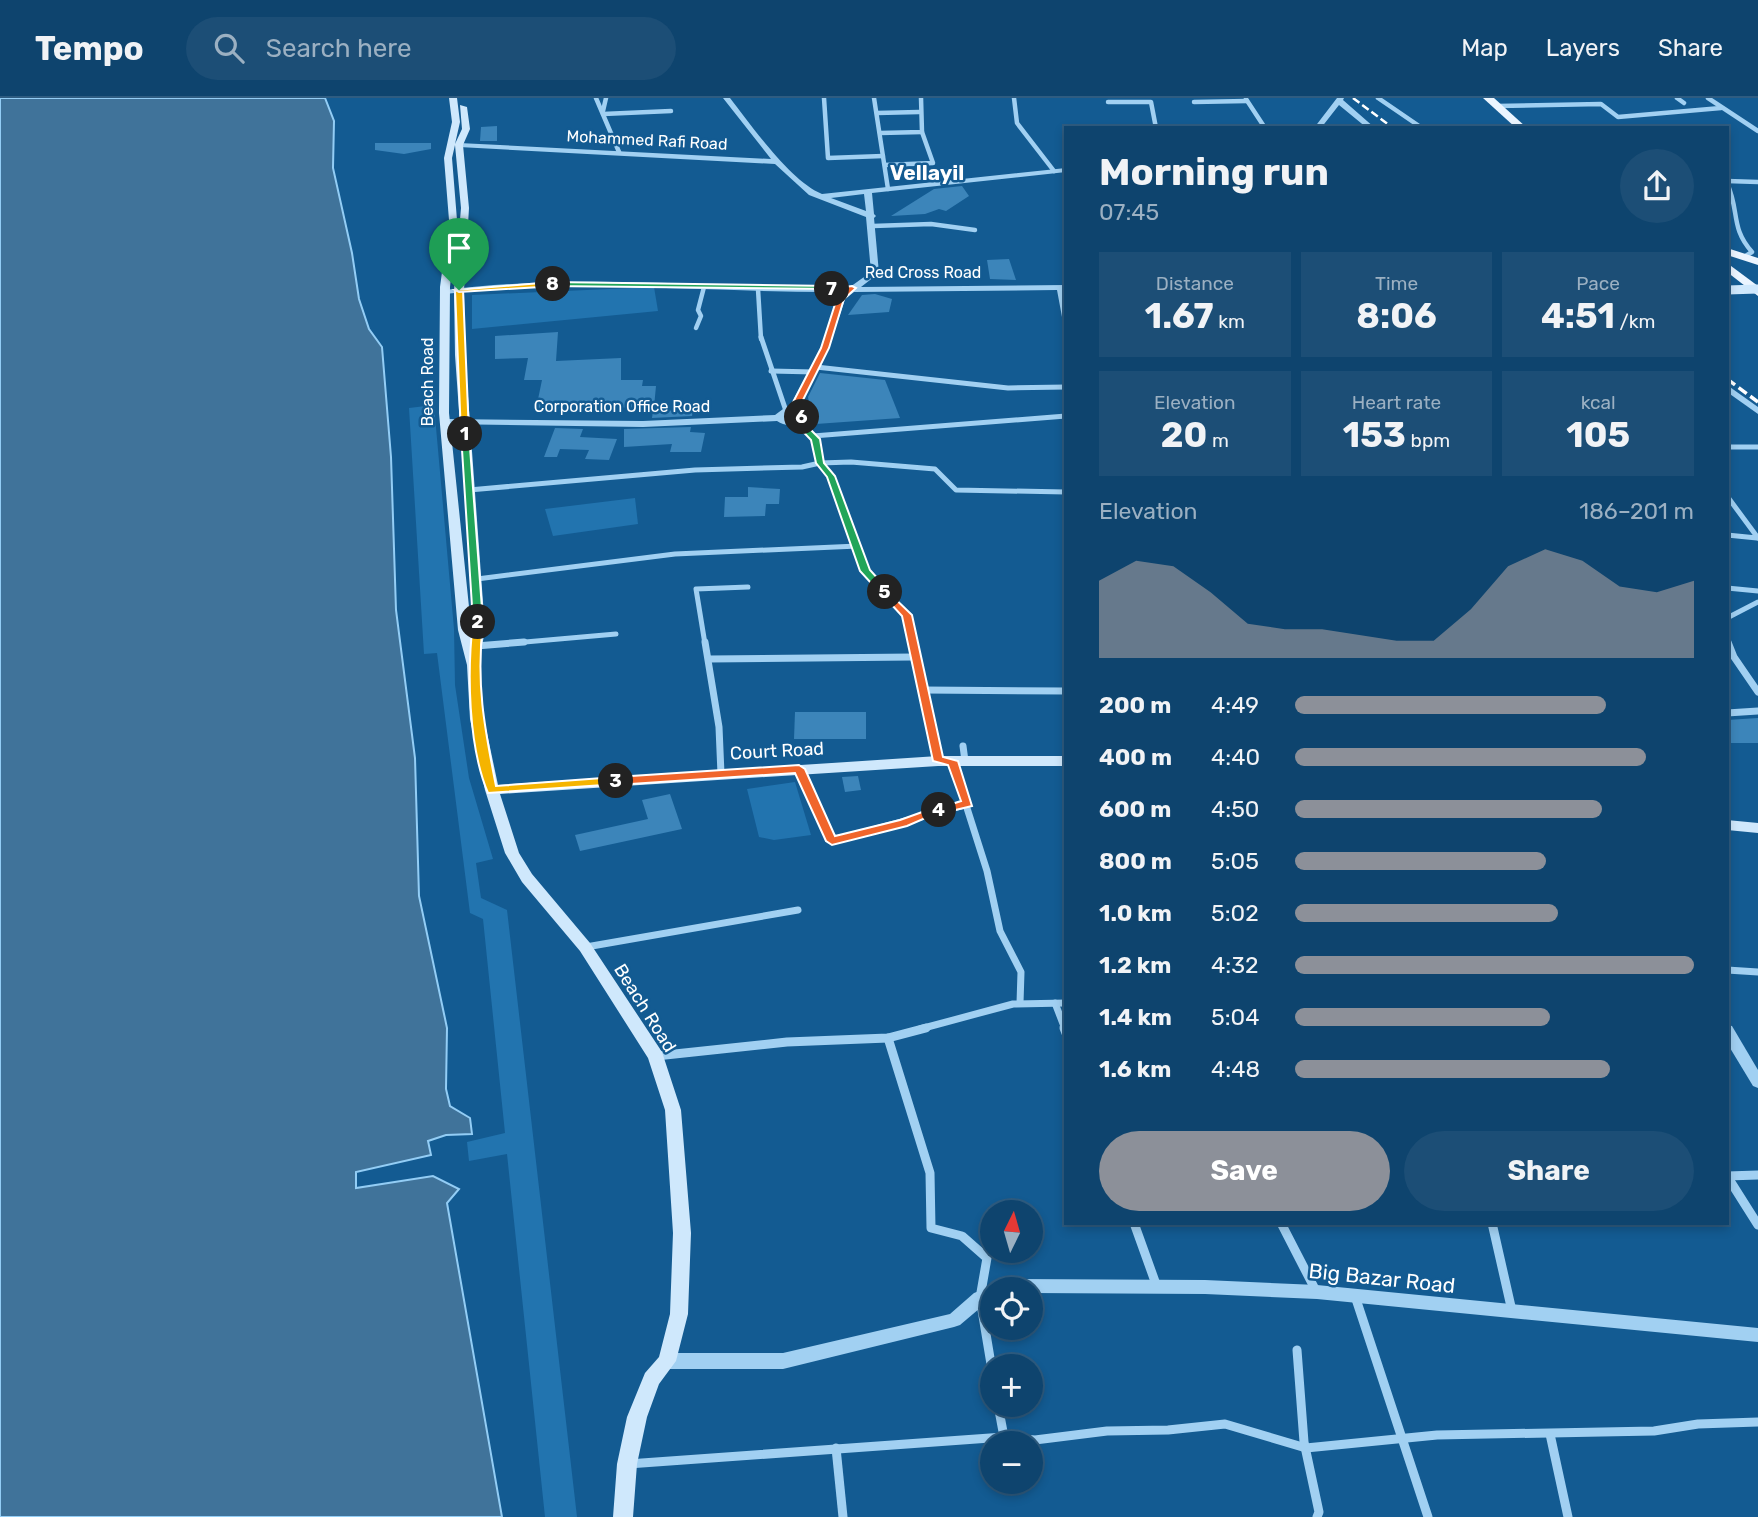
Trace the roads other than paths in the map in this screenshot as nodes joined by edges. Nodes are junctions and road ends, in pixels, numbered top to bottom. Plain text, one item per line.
1 (453, 98) edge
2 (462, 98) edge
3 (596, 98) edge
4 (606, 98) edge
5 (726, 98) edge
6 (824, 98) edge
7 (874, 98) edge
8 (920, 98) edge
9 (1014, 98) edge
10 (1378, 98) edge
11 (1677, 98) edge
12 (1708, 98) edge
13 (1338, 99) edge
14 (1246, 100) edge
15 (1108, 102) dead end
16 (1194, 102) dead end
17 (1492, 102) edge
18 (1684, 103) dead end
19 (1721, 108) junction
20 (671, 111) dead end
21 (919, 112) junction
22 (603, 113) junction
23 (877, 113) junction
24 (1156, 126) edge
25 (1264, 126) edge
26 (1318, 126) edge
27 (1372, 126) edge
28 (1419, 126) edge
29 (1520, 126) edge
30 (1758, 131) edge
31 (922, 132) junction
32 (880, 133) junction
33 (459, 145) junction
34 (619, 152) junction
35 (883, 156) junction
36 (777, 162) junction
37 (885, 164) junction
38 (1064, 170) edge
39 (1054, 171) junction
40 (1729, 182) edge
41 (1758, 182) edge
42 (1729, 187) edge
43 (888, 189) junction
44 (868, 191) junction
45 (821, 196) junction
46 (872, 216) junction
47 (873, 226) junction
48 (975, 230) dead end
49 (1729, 252) edge
50 (1744, 257) junction
51 (1758, 262) edge
52 (1729, 268) edge
53 (875, 273) junction
54 (704, 287) junction
55 (1063, 287) edge
56 (852, 288) junction
57 (891, 288) junction
58 (1729, 288) edge
59 (1756, 288) edge
60 (758, 289) junction
61 (459, 290) junction
62 (445, 292) junction
63 (696, 328) dead end
64 (815, 369) junction
65 (771, 371) junction
66 (1064, 387) edge
67 (1729, 389) edge
68 (1758, 411) edge
69 (786, 413) junction
70 (1064, 416) edge
71 (465, 420) junction
72 (797, 421) junction
73 (445, 422) junction
74 (813, 436) junction
75 (1729, 447) edge
76 (1758, 447) edge
77 (820, 463) junction
78 (469, 490) junction
79 (1064, 492) edge
80 (1729, 499) edge
81 (1729, 535) edge
82 (858, 546) junction
83 (477, 579) junction
84 (748, 587) dead end
85 (1729, 588) edge
86 (1758, 591) edge
87 (1758, 602) edge
88 (1729, 617) edge
89 (616, 635) dead end
90 (1729, 644) edge
91 (476, 646) junction
92 (913, 657) junction
93 (709, 659) junction
94 (473, 665) junction
95 (924, 690) junction
96 (1064, 691) edge
97 (1758, 692) edge
98 (1758, 711) edge
99 (1729, 713) edge
100 (963, 746) dead end
101 (952, 761) junction
102 (1064, 761) edge
103 (799, 769) junction
104 (721, 774) junction
105 (492, 790) junction
106 (968, 804) junction
107 (1729, 825) edge
108 (1758, 828) edge
109 (798, 910) dead end
110 (585, 947) junction
111 (1729, 970) edge
112 (1758, 972) edge
113 (1020, 1003) junction
114 (1055, 1003) junction
115 (1064, 1003) edge
116 (1064, 1028) edge
117 (1729, 1033) edge
118 (888, 1038) junction
119 (656, 1056) junction
120 (1758, 1082) edge
121 (1758, 1175) edge
122 (1729, 1176) edge
123 (1729, 1179) edge
124 (1135, 1225) edge
125 (1283, 1225) edge
126 (1492, 1225) edge
127 (1758, 1225) edge
128 (986, 1277) edge
129 (1043, 1286) edge
130 (1157, 1287) junction
131 (1317, 1292) junction
132 (1355, 1296) junction
133 (980, 1300) edge
134 (1512, 1312) junction
135 (1758, 1335) edge
136 (1297, 1350) dead end
137 (667, 1361) junction
138 (1758, 1422) edge
139 (1550, 1434) junction
140 (980, 1439) edge
141 (1043, 1439) edge
142 (1402, 1439) junction
143 (836, 1448) junction
144 (1306, 1448) junction
145 (627, 1464) junction
146 (623, 1517) edge
147 (843, 1517) edge
148 (1317, 1517) edge
149 (1428, 1517) edge
150 (1568, 1517) edge

1 - 62 main road, Beach Road
2 - 33 main road, Beach Road
3 - 22 street
4 - 22 street
5 - 36 street
6 - 35 street
7 - 23 street
8 - 21 street
9 - 39 street
10 - 28 street
11 - 18 street
12 - 19 street
13 - 26 street
13 - 27 street
14 - 16 street
14 - 25 street
15 - 24 street
17 - 19 street
17 - 29 main road
19 - 30 street
20 - 22 street
21 - 23 street
21 - 31 street
22 - 34 street
23 - 32 street
31 - 32 street
31 - 37 street
32 - 35 street
33 - 34 street, Mohammed Rafi Road
33 - 61 main road, Beach Road
34 - 36 street, Mohammed Rafi Road
35 - 37 street
36 - 45 street
37 - 43 street
38 - 39 street
39 - 43 street
40 - 41 street
42 - 50 street
43 - 44 street
44 - 45 street
44 - 46 street
45 - 46 street
46 - 47 street
47 - 48 street
47 - 53 street
49 - 50 main road
50 - 51 main road
52 - 59 main road
53 - 56 street
53 - 57 street
54 - 60 street, Red Cross Road
54 - 61 street, Red Cross Road
54 - 63 street
55 - 57 street, Red Cross Road
56 - 57 street, Red Cross Road
56 - 60 street, Red Cross Road
56 - 64 street
58 - 59 main road, bridge
60 - 65 street
61 - 62 street, Red Cross Road
61 - 71 main road, Beach Road
62 - 73 main road, Beach Road
64 - 65 street
64 - 66 street
64 - 69 street
65 - 69 street
67 - 68 street
69 - 71 street, Corporation Office Road
69 - 72 street, Corporation Office Road
69 - 72 street
70 - 74 street
71 - 73 street, Corporation Office Road
71 - 78 main road, Beach Road
72 - 74 street
73 - 94 main road, Beach Road
74 - 77 street
75 - 76 street
77 - 78 street
77 - 79 street
77 - 82 street
78 - 83 main road, Beach Road
80 - 81 street
82 - 83 street
82 - 92 street
83 - 91 main road, Beach Road
84 - 93 street
85 - 86 street
87 - 88 street
89 - 91 street
90 - 97 street
91 - 94 main road, Beach Road
92 - 93 street
92 - 95 street
93 - 104 street
94 - 105 main road, Beach Road
95 - 96 street
95 - 101 street
98 - 99 street
100 - 101 street
101 - 102 main road, Court Road
101 - 103 main road, Court Road
101 - 106 street
103 - 104 main road, Court Road
103 - 106 street
104 - 105 main road, Court Road
105 - 110 main road, Beach Road
106 - 113 street
107 - 108 main road
109 - 110 street
110 - 119 main road, Beach Road
111 - 112 street
113 - 114 street
113 - 118 street
114 - 115 street
114 - 116 street
117 - 120 street
118 - 119 street
118 - 128 street
119 - 137 main road, Beach Road
121 - 122 street
123 - 127 street
124 - 130 street
125 - 131 street
126 - 134 street
129 - 130 street, Big Bazar Road
130 - 131 street, Big Bazar Road
131 - 132 street, Big Bazar Road
132 - 134 street, Big Bazar Road
132 - 142 street
133 - 137 street
134 - 135 street, Big Bazar Road
136 - 144 street
137 - 145 main road, Beach Road
138 - 139 street
139 - 142 street
139 - 150 street
140 - 143 street
141 - 144 street
142 - 144 street
142 - 149 street
143 - 145 street
143 - 147 street
144 - 148 street
145 - 146 main road, Beach Road

